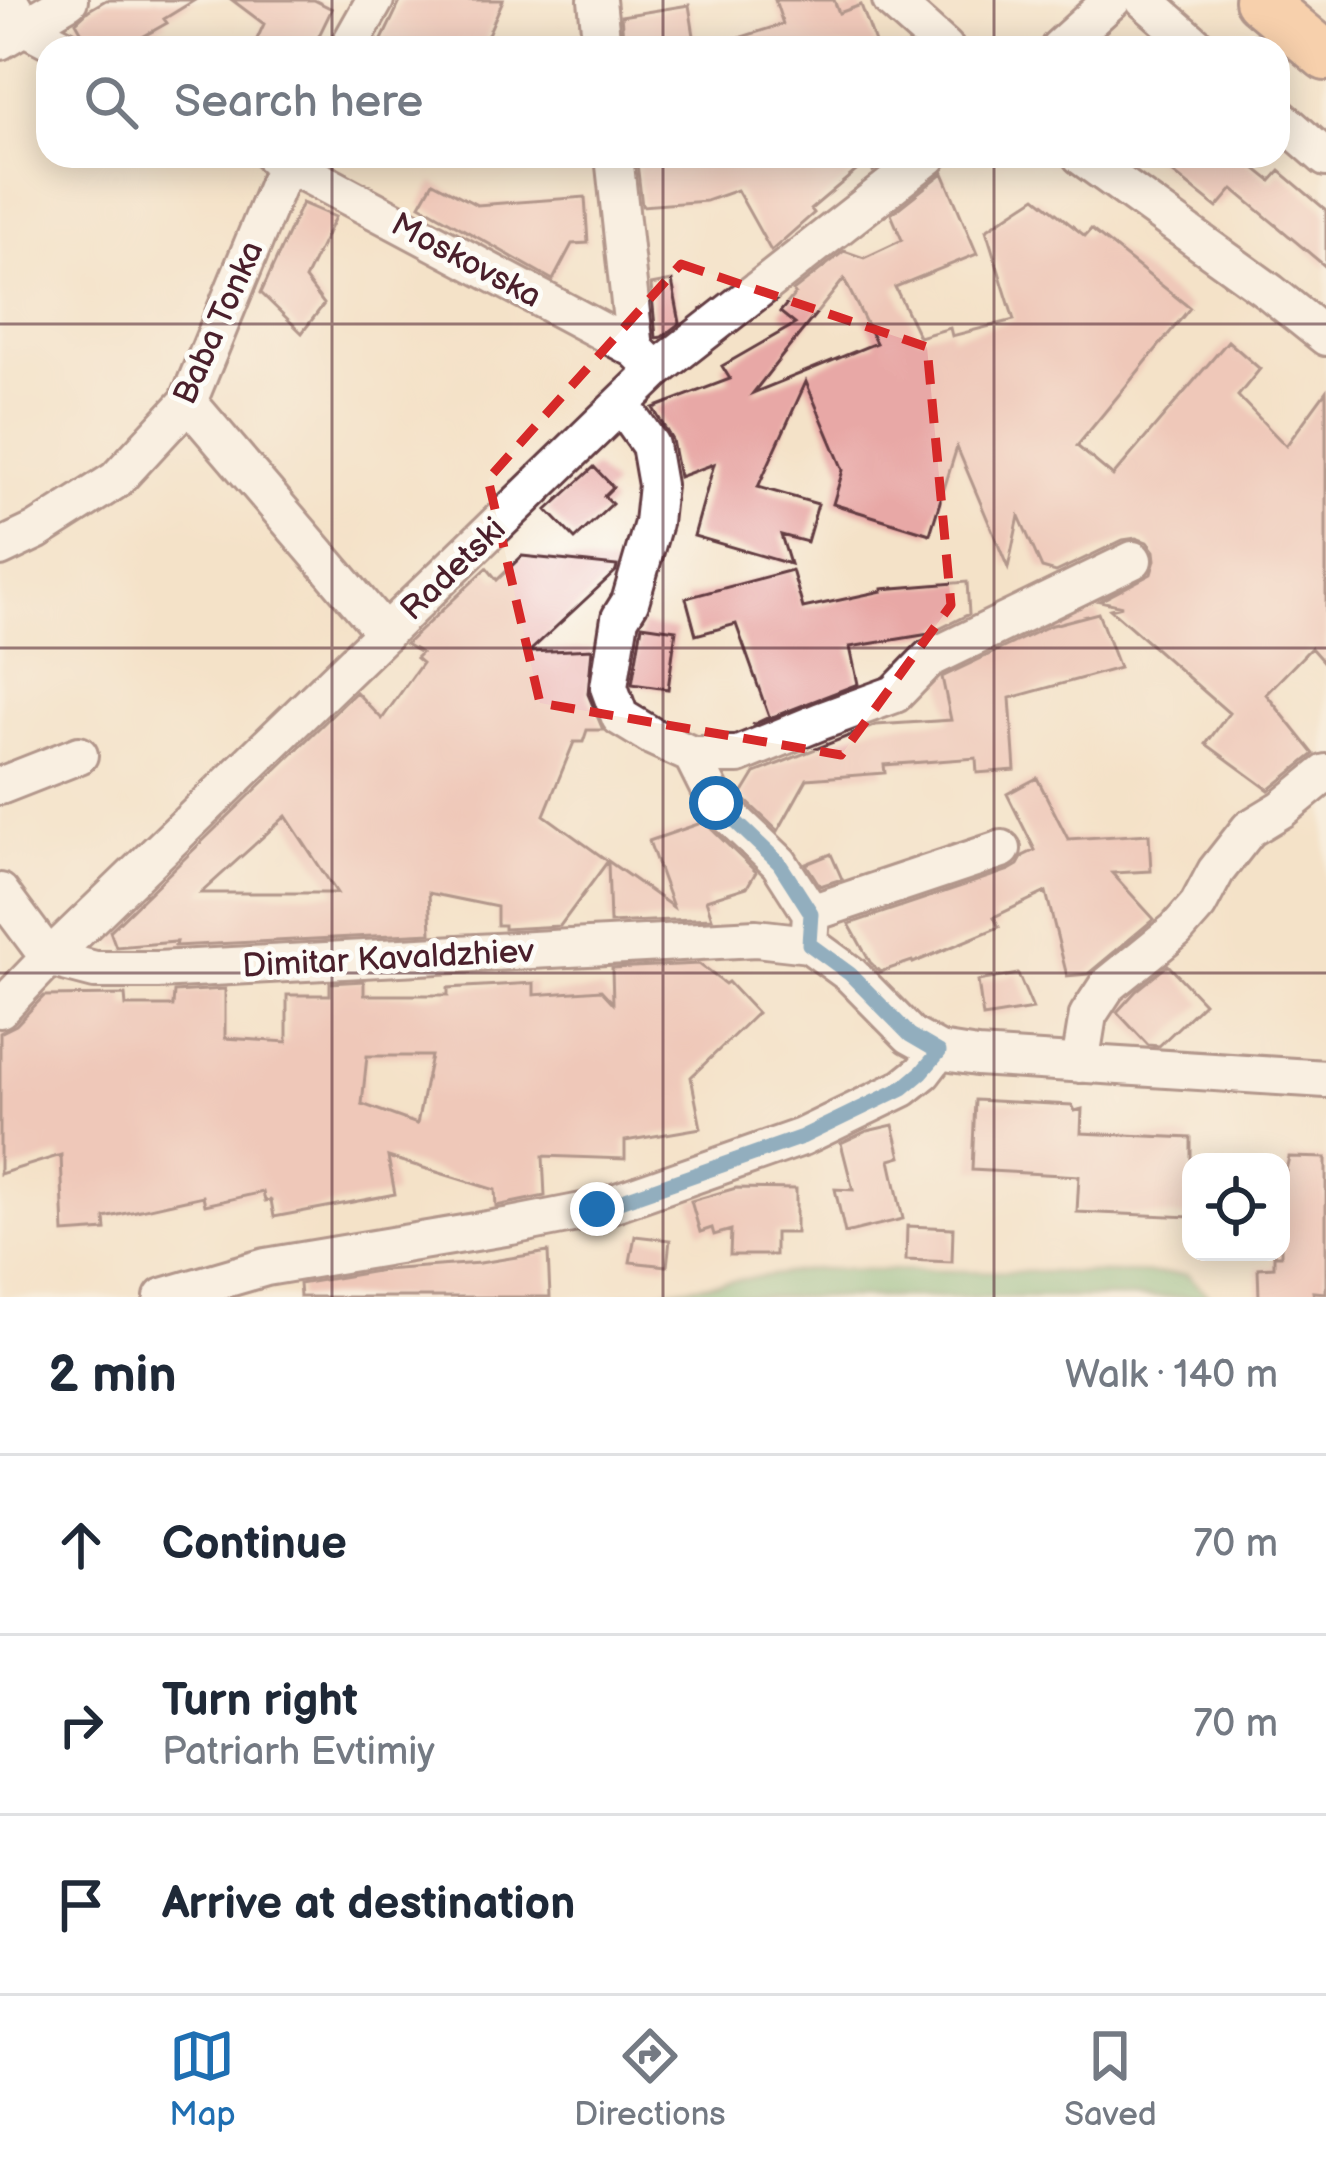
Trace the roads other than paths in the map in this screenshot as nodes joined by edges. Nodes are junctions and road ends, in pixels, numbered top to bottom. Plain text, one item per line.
1 (68, 0) edge
2 (375, 0) edge
3 (596, 0) edge
4 (891, 0) edge
5 (1112, 0) edge
6 (1144, 0) edge
7 (1258, 0) edge
8 (11, 23) edge
9 (39, 36) edge
10 (355, 36) edge
11 (600, 36) edge
12 (932, 36) edge
13 (1072, 36) edge
14 (1185, 36) edge
15 (1326, 56) edge
16 (1290, 126) edge
17 (1326, 158) edge
18 (278, 168) edge
19 (300, 168) edge
20 (616, 168) edge
21 (912, 168) edge
22 (1099, 168) edge
23 (1326, 337) edge
24 (646, 360) junction
25 (188, 401) junction
26 (621, 404) junction
27 (0, 548) edge
28 (1133, 560) dead end
29 (385, 633) junction
30 (80, 755) dead end
31 (692, 755) junction
32 (1326, 773) edge
33 (0, 786) edge
34 (1002, 849) dead end
35 (0, 892) edge
36 (810, 929) junction
37 (50, 958) junction
38 (0, 1009) edge
39 (939, 1052) junction
40 (1079, 1064) junction
41 (1326, 1079) edge
42 (163, 1297) edge

1 - 8 street
2 - 10 street
3 - 11 street
4 - 12 street
5 - 13 street
6 - 14 street
7 - 15 main road
8 - 9 street
16 - 17 street
18 - 25 street, Baba Tonka
19 - 24 street, Moskovska
20 - 24 street
21 - 24 street, Radetski
22 - 23 street
24 - 26 street, Radetski
25 - 27 street, Baba Tonka
25 - 29 street
26 - 29 street, Radetski
26 - 31 street
28 - 31 street
29 - 37 street, Radetski
30 - 33 street
31 - 36 street
32 - 40 street
34 - 36 street
35 - 37 street
36 - 37 street, Dimitar Kavaldzhiev
36 - 39 street
37 - 38 street, Radetski
39 - 40 street
39 - 42 street
40 - 41 street

